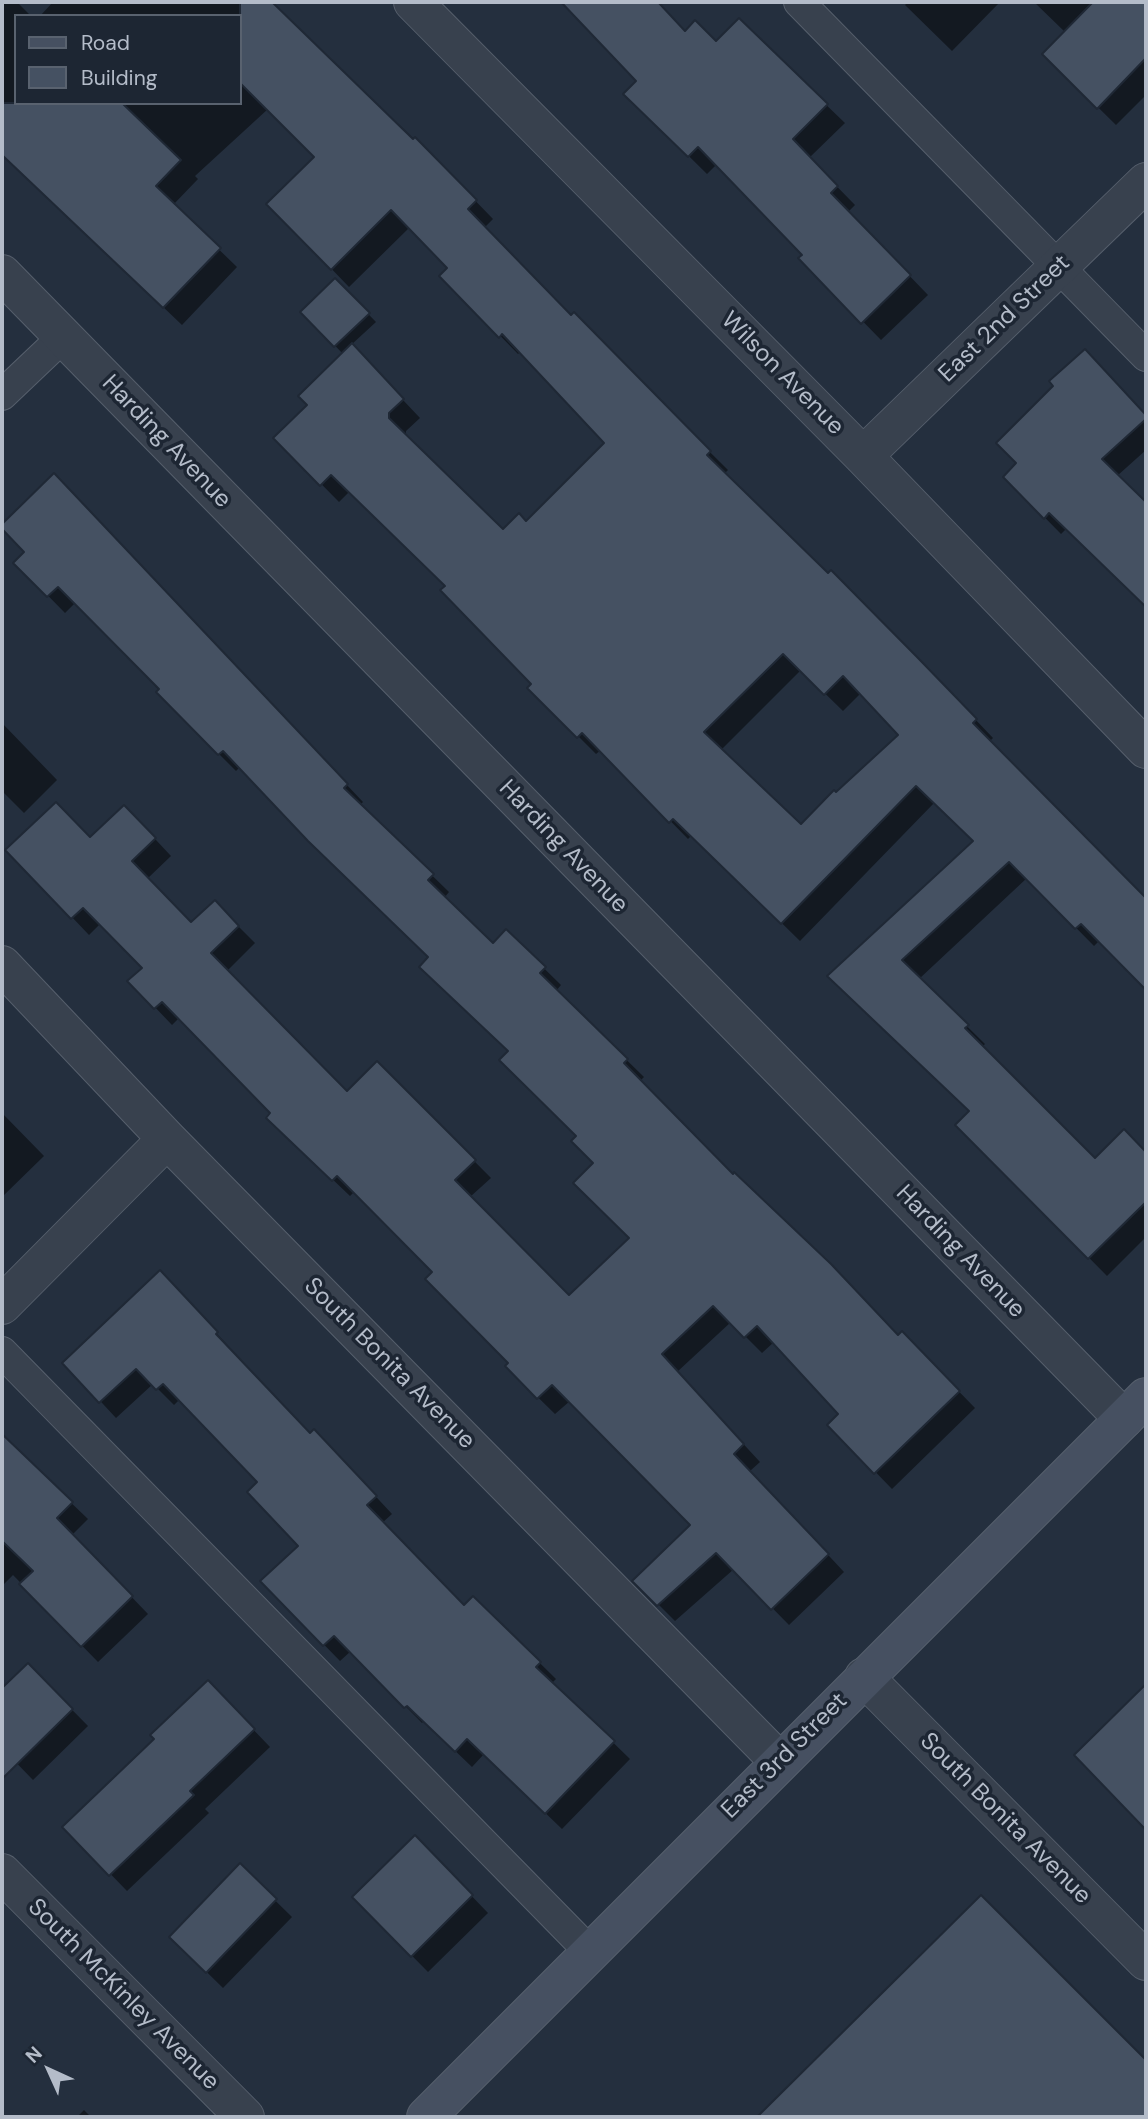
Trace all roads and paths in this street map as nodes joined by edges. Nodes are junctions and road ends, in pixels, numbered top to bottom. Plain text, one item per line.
1 (414, 2) edge
2 (799, 2) edge
3 (1146, 182) edge
4 (1059, 267) junction
5 (2, 274) edge
6 (63, 337) junction
7 (1146, 356) edge
8 (2, 396) edge
9 (863, 456) junction
10 (1146, 749) edge
11 (2, 965) edge
12 (167, 1139) junction
13 (2, 1305) edge
14 (2, 1352) edge
15 (1135, 1408) edge
16 (864, 1677) junction
17 (779, 1761) junction
18 (2, 1874) edge
19 (589, 1951) junction
20 (1146, 1961) edge
21 (245, 2117) edge
22 (425, 2117) edge

1 - 9 street, Wilson Avenue
2 - 4 lane
3 - 4 street, East 2nd Street
4 - 7 lane
4 - 9 street, East 2nd Street
5 - 6 street, Harding Avenue
6 - 8 lane
6 - 15 street, Harding Avenue
9 - 10 street, Wilson Avenue
11 - 12 street, South Bonita Avenue
12 - 13 street
12 - 17 street, South Bonita Avenue
14 - 19 lane
15 - 16 street, East 3rd Street
16 - 17 street, East 3rd Street
16 - 20 street, South Bonita Avenue
17 - 19 street, East 3rd Street
18 - 21 street, South McKinley Avenue
19 - 22 street, East 3rd Street

